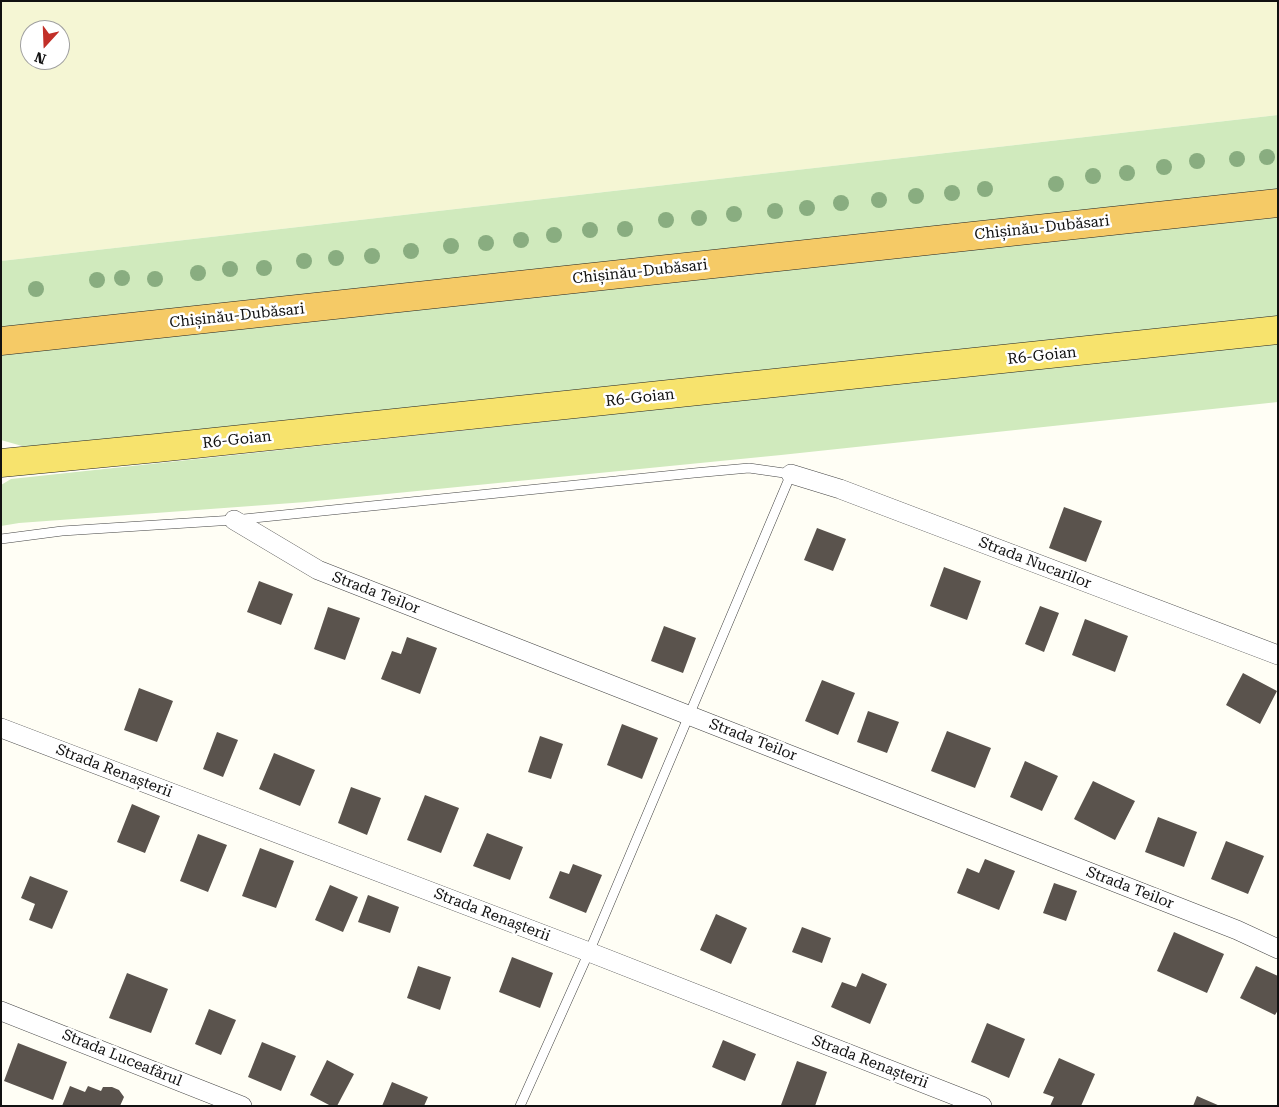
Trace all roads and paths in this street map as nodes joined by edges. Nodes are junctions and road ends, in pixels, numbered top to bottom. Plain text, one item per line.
1 (1278, 203) edge
2 (1278, 330) edge
3 (1, 341) edge
4 (1, 463) edge
5 (791, 474) junction
6 (234, 520) junction
7 (1, 539) edge
8 (1278, 655) edge
9 (689, 715) junction
10 (1, 728) edge
11 (1278, 949) edge
12 (589, 952) junction
13 (1, 1011) edge
14 (242, 1106) edge
15 (520, 1106) edge
16 (982, 1106) edge

1 - 3 highway, Chișinău-Dubăsari
2 - 4 main road, R6-Goian
5 - 6 lane
5 - 8 street, Strada Nucarilor
5 - 9 lane
6 - 7 lane
6 - 9 street, Strada Teilor
9 - 11 street, Strada Teilor
9 - 12 lane
10 - 12 street, Strada Renașterii
12 - 15 lane
12 - 16 street, Strada Renașterii
13 - 14 street, Strada Luceafărul

